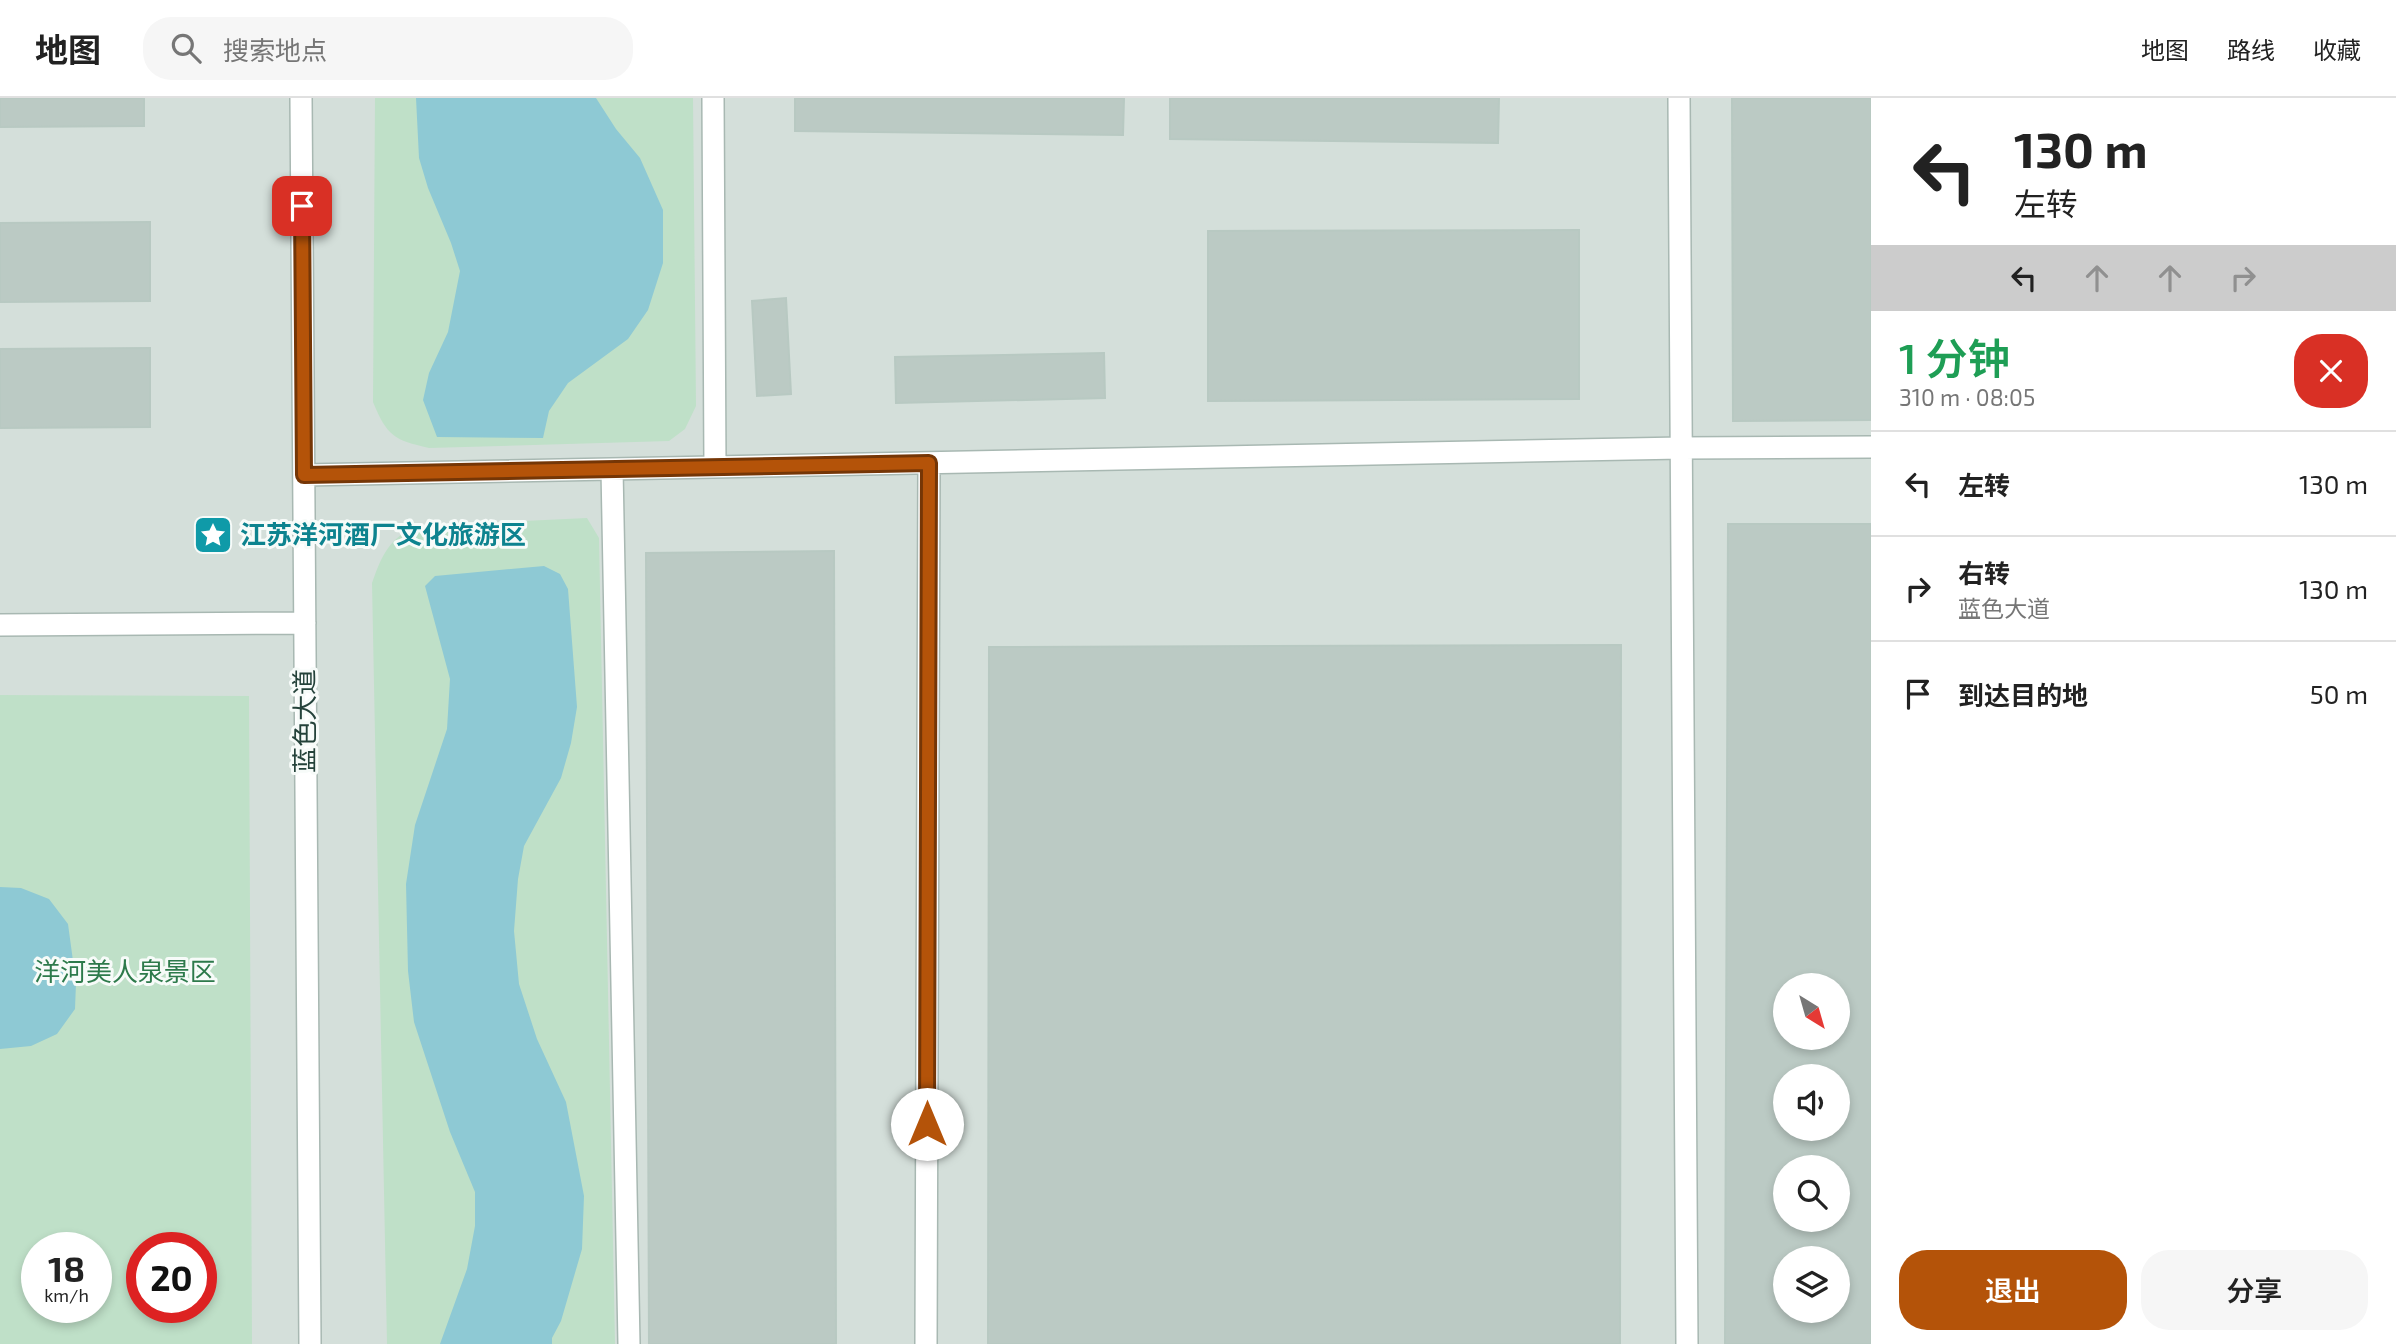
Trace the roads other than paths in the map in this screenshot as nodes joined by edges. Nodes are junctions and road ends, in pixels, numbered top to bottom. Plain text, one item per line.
1 (301, 98) edge
2 (713, 98) edge
3 (1679, 98) edge
4 (1871, 447) edge
5 (1681, 448) junction
6 (929, 463) junction
7 (715, 467) junction
8 (612, 469) junction
9 (304, 475) junction
10 (305, 624) junction
11 (0, 625) edge
12 (310, 1344) edge
13 (629, 1344) edge
14 (926, 1344) edge
15 (1687, 1344) edge

1 - 9 street, 蓝色大道
2 - 7 street
3 - 5 street
4 - 5 street
5 - 6 street
5 - 15 street
6 - 7 street
6 - 14 street
7 - 8 street
8 - 9 street
8 - 13 street
9 - 10 street, 蓝色大道
10 - 11 street
10 - 12 street, 蓝色大道

